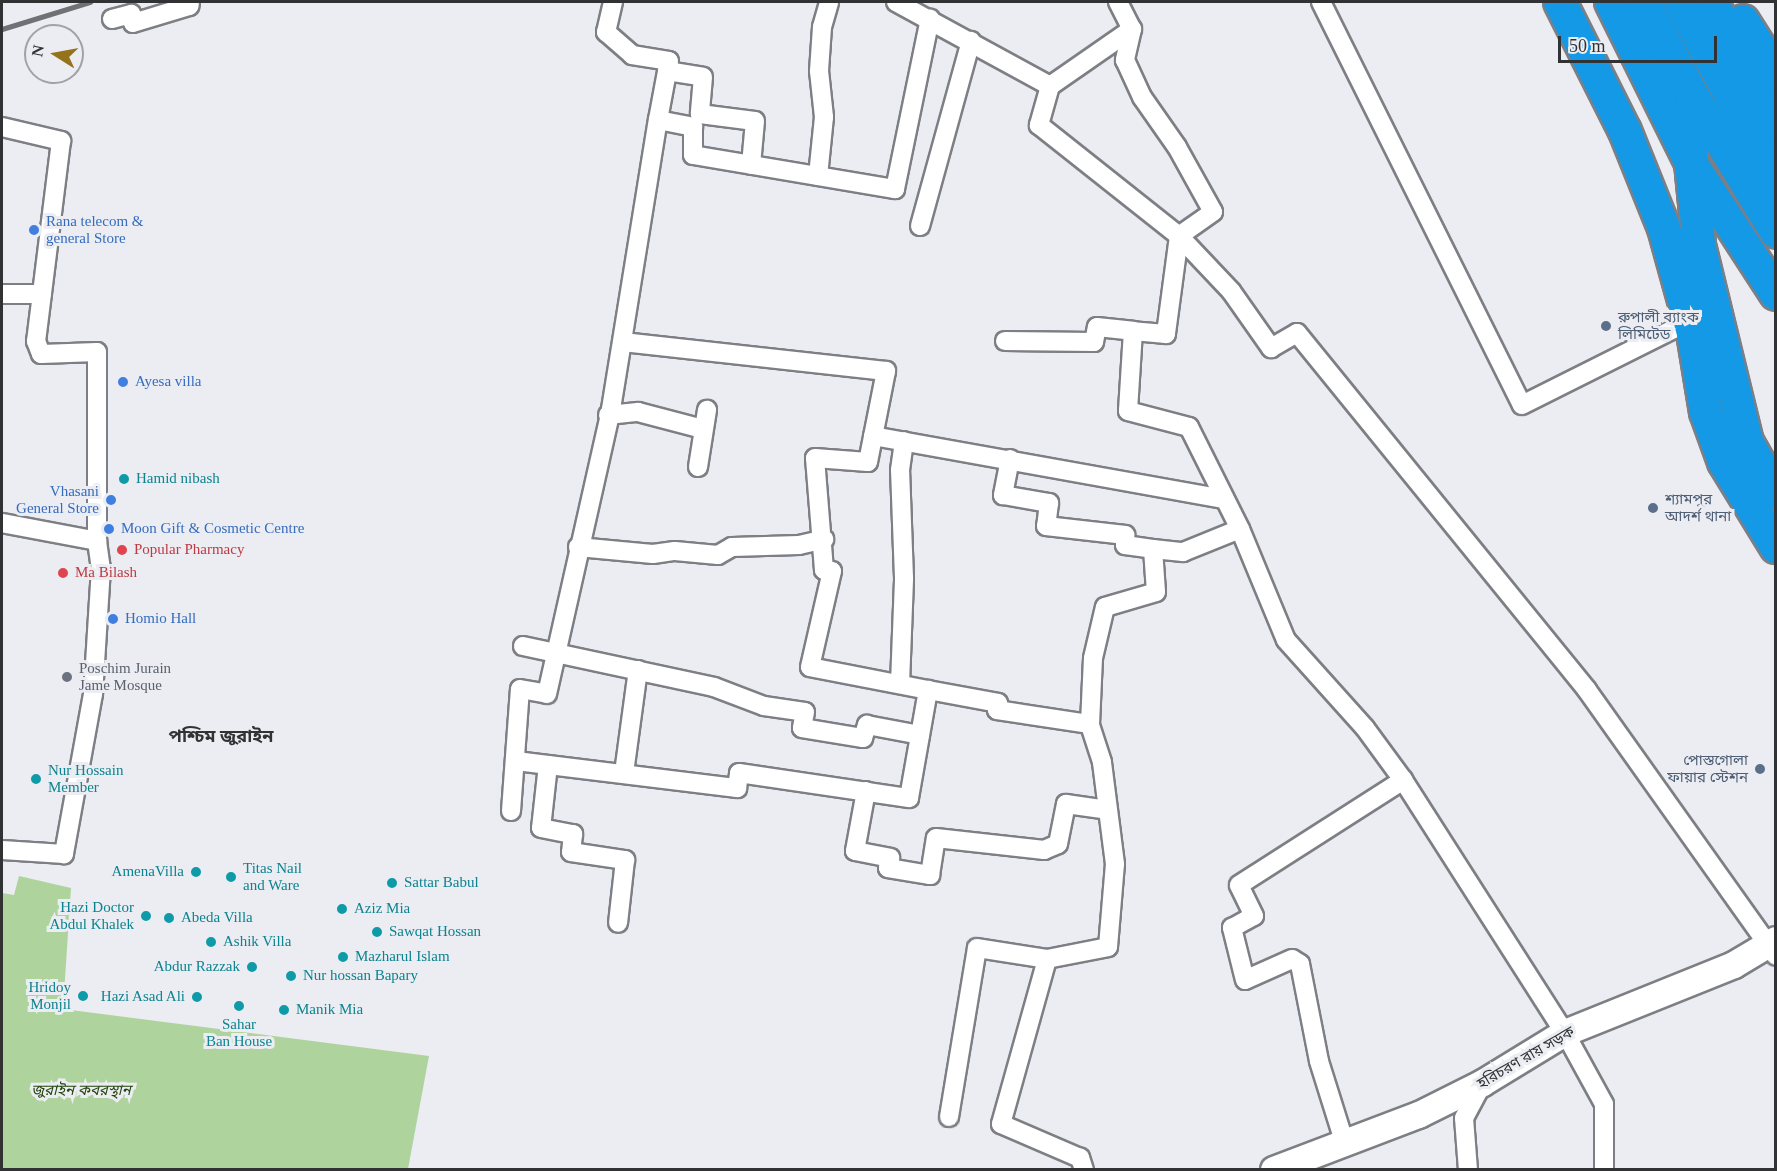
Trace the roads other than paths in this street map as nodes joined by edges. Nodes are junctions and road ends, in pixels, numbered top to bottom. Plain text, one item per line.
1 (190, 2) edge
2 (613, 2) edge
3 (829, 2) edge
4 (896, 2) edge
5 (1118, 2) edge
6 (1321, 2) edge
7 (1560, 2) edge
8 (1611, 2) edge
9 (1644, 2) edge
10 (1680, 2) edge
11 (1712, 2) edge
12 (1733, 2) edge
13 (112, 19) dead end
14 (930, 19) junction
15 (1132, 29) junction
16 (971, 41) junction
17 (667, 71) junction
18 (1776, 73) edge
19 (1050, 86) junction
20 (1693, 96) junction
21 (658, 120) junction
22 (2, 127) edge
23 (1769, 142) edge
24 (1691, 163) junction
25 (750, 165) junction
26 (818, 176) junction
27 (1776, 180) edge
28 (920, 226) dead end
29 (1776, 232) edge
30 (1179, 236) junction
31 (2, 294) edge
32 (42, 294) junction
33 (1776, 294) edge
34 (1690, 321) junction
35 (1133, 331) junction
36 (1005, 341) dead end
37 (623, 342) junction
38 (707, 410) dead end
39 (608, 415) junction
40 (703, 429) junction
41 (873, 436) junction
42 (904, 441) junction
43 (1010, 459) junction
44 (698, 467) dead end
45 (1776, 493) edge
46 (1224, 499) junction
47 (2, 523) edge
48 (1240, 529) junction
49 (824, 539) junction
50 (97, 541) junction
51 (578, 547) junction
52 (1776, 547) edge
53 (1153, 549) junction
54 (523, 646) dead end
55 (556, 652) junction
56 (638, 670) junction
57 (900, 684) junction
58 (928, 690) junction
59 (1089, 724) junction
60 (920, 735) junction
61 (516, 761) junction
62 (548, 765) junction
63 (624, 773) junction
64 (1403, 780) junction
65 (866, 791) junction
66 (1108, 810) junction
67 (511, 812) dead end
68 (2, 850) edge
69 (618, 923) dead end
70 (1773, 947) edge
71 (1047, 959) junction
72 (1565, 1033) junction
73 (1483, 1083) junction
74 (949, 1117) dead end
75 (1344, 1141) junction
76 (1084, 1170) edge
77 (1274, 1170) edge
78 (1468, 1170) edge
79 (1604, 1170) edge

1 - 13 street
2 - 17 street
3 - 26 street
4 - 14 street
5 - 15 street
6 - 34 street
7 - 34 highway
8 - 24 highway
9 - 20 highway
10 - 23 highway
11 - 23 highway
12 - 18 highway
14 - 16 street
14 - 26 street
15 - 19 street
15 - 30 street
16 - 19 street
16 - 28 street
17 - 21 street
17 - 25 street
19 - 30 street
20 - 24 highway
20 - 29 highway
21 - 25 street
21 - 37 street
22 - 32 street
23 - 27 highway
24 - 33 highway
24 - 45 highway
25 - 26 street
30 - 35 street
30 - 70 street
31 - 32 street
32 - 50 street
34 - 52 highway
35 - 36 street
35 - 46 street
37 - 39 street
37 - 41 street
38 - 40 street
39 - 40 street
39 - 51 street
40 - 44 street
41 - 42 street
41 - 49 street
42 - 43 street
42 - 57 street
43 - 46 street
43 - 53 street
46 - 48 street
47 - 50 street
48 - 53 street
48 - 64 street
49 - 51 street
49 - 57 street
50 - 68 street
51 - 55 street
53 - 59 street
54 - 55 street
55 - 56 street
55 - 61 street
56 - 60 street
56 - 63 street
57 - 58 street
58 - 59 street
58 - 60 street
59 - 66 street
60 - 65 street
61 - 62 street
61 - 67 street
62 - 63 street
62 - 69 street
63 - 65 street
64 - 72 street
64 - 75 street
65 - 66 street
66 - 71 street
70 - 72 main road, হরিচরণ রায় সড়ক
71 - 74 street
71 - 76 street
72 - 73 main road, হরিচরণ রায় সড়ক
72 - 79 street
73 - 75 main road, হরিচরণ রায় সড়ক
73 - 78 street
75 - 77 main road, হরিচরণ রায় সড়ক

